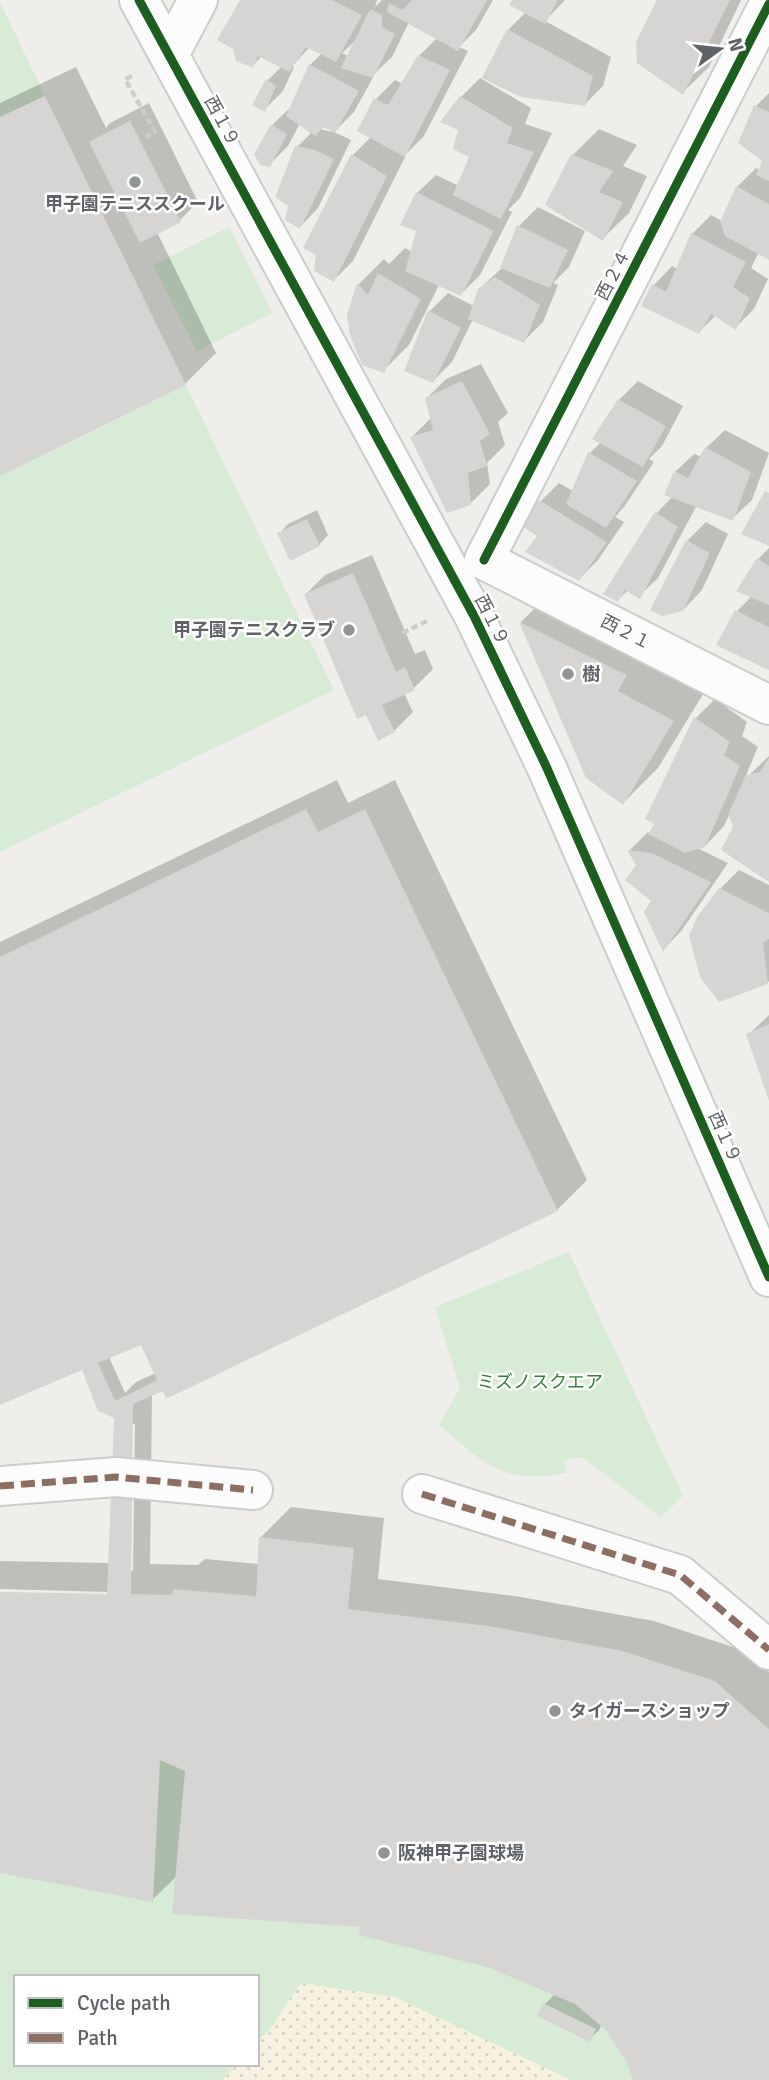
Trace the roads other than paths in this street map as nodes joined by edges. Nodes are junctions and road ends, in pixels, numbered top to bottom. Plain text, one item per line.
1 (139, 0) edge
2 (198, 0) edge
3 (769, 4) edge
4 (169, 55) junction
5 (484, 560) junction
6 (445, 566) junction
7 (769, 705) edge
8 (769, 1278) edge
9 (0, 1486) edge
10 (253, 1490) dead end
11 (422, 1494) dead end
12 (769, 1650) edge

1 - 4 street, 西１９
2 - 4 street
3 - 5 street, 西２４
4 - 6 street, 西１９
5 - 6 street
5 - 7 street, 西２１
6 - 8 street, 西１９
9 - 10 street
11 - 12 street

